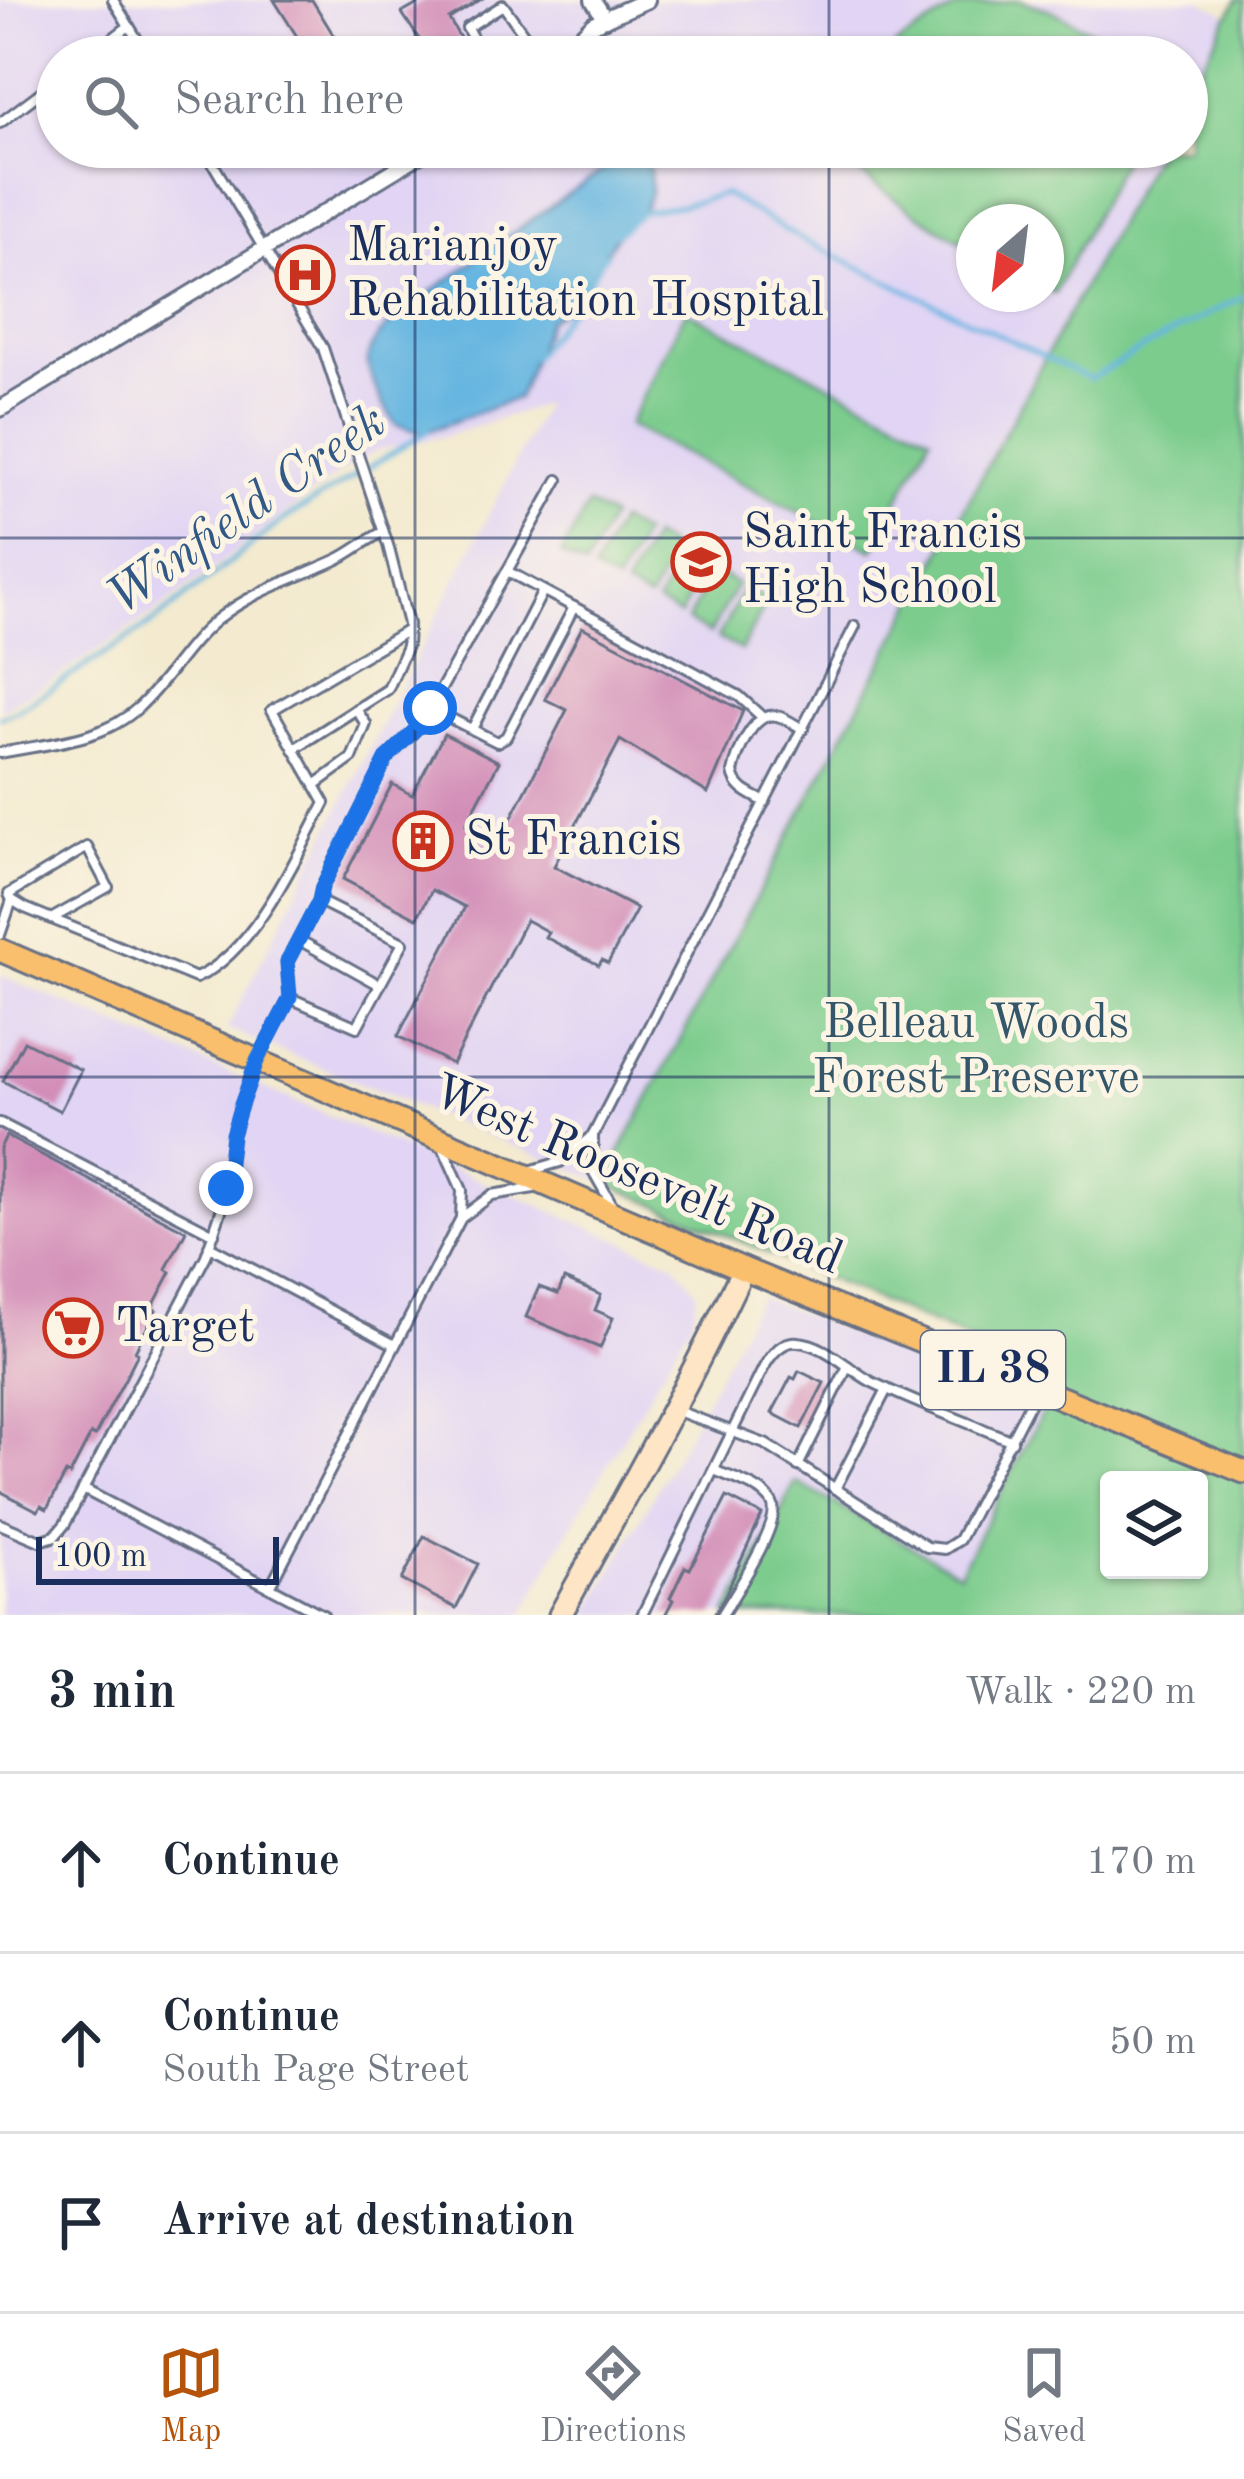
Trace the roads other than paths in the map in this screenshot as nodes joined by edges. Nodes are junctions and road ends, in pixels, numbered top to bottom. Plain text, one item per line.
1 (112, 0) edge
2 (593, 0) edge
3 (647, 0) edge
4 (605, 20) junction
5 (129, 26) junction
6 (116, 36) edge
7 (135, 36) edge
8 (471, 36) edge
9 (525, 36) edge
10 (581, 36) edge
11 (36, 96) edge
12 (0, 123) edge
13 (216, 168) edge
14 (399, 168) edge
15 (265, 247) junction
16 (0, 409) edge
17 (558, 480) dead end
18 (383, 532) junction
19 (507, 571) junction
20 (543, 590) junction
21 (574, 607) junction
22 (855, 626) dead end
23 (408, 630) junction
24 (430, 708) junction
25 (356, 709) junction
26 (762, 717) junction
27 (472, 729) junction
28 (803, 729) junction
29 (294, 749) junction
30 (0, 753) edge
31 (315, 785) junction
32 (765, 802) junction
33 (12, 901) junction
34 (319, 901) junction
35 (4, 912) edge
36 (51, 919) junction
37 (0, 934) edge
38 (299, 940) junction
39 (0, 950) edge
40 (380, 985) junction
41 (290, 998) junction
42 (257, 1061) junction
43 (0, 1123) edge
44 (593, 1135) junction
45 (439, 1138) junction
46 (521, 1173) junction
47 (550, 1185) junction
48 (618, 1214) junction
49 (461, 1218) junction
50 (214, 1234) junction
51 (208, 1246) junction
52 (743, 1268) junction
53 (395, 1345) junction
54 (848, 1366) junction
55 (1038, 1388) junction
56 (887, 1389) junction
57 (674, 1409) junction
58 (733, 1432) junction
59 (1012, 1441) junction
60 (798, 1466) junction
61 (714, 1470) junction
62 (1244, 1472) edge
63 (83, 1489) junction
64 (835, 1489) junction
65 (0, 1524) edge
66 (270, 1587) junction
67 (323, 1615) edge
68 (560, 1615) edge
69 (642, 1615) edge
70 (722, 1615) edge

1 - 5 lane
2 - 4 street
3 - 4 street
4 - 10 street
5 - 6 lane
5 - 7 lane
8 - 9 lane
11 - 12 lane
13 - 15 lane
14 - 15 street
15 - 16 street
15 - 18 lane
17 - 19 lane
18 - 23 lane
18 - 30 lane
19 - 20 lane
19 - 24 lane
20 - 21 lane
20 - 27 lane
21 - 26 lane
21 - 27 lane
22 - 28 lane
23 - 25 lane
23 - 29 lane
24 - 27 lane
24 - 34 lane
25 - 29 lane
25 - 31 lane
26 - 28 lane
26 - 32 lane
28 - 32 lane
29 - 31 lane
31 - 36 lane
32 - 44 lane
33 - 35 lane
33 - 36 lane
33 - 36 lane
34 - 38 lane
34 - 40 lane
35 - 37 lane
38 - 40 lane
38 - 41 lane
39 - 42 main road, West Roosevelt Road / IL 38
40 - 41 lane
41 - 42 lane
42 - 45 main road, West Roosevelt Road / IL 38
42 - 50 lane
43 - 50 lane
44 - 46 lane
44 - 48 lane
45 - 46 main road, West Roosevelt Road / IL 38
45 - 49 lane
46 - 47 main road, West Roosevelt Road / IL 38
47 - 48 main road, West Roosevelt Road / IL 38
47 - 49 lane
48 - 52 main road, West Roosevelt Road / IL 38
49 - 53 lane
50 - 51 lane
51 - 53 lane
51 - 63 lane
52 - 55 main road, West Roosevelt Road / IL 38
52 - 57 main road
53 - 66 lane
54 - 56 lane
54 - 58 lane
54 - 60 lane
55 - 59 lane
55 - 62 main road, West Roosevelt Road / IL 38
56 - 59 lane
56 - 64 lane
57 - 58 lane
57 - 68 main road
58 - 60 lane
58 - 61 lane
59 - 64 lane
60 - 64 lane
61 - 69 lane
61 - 70 lane
63 - 65 lane
63 - 66 lane
66 - 67 lane

